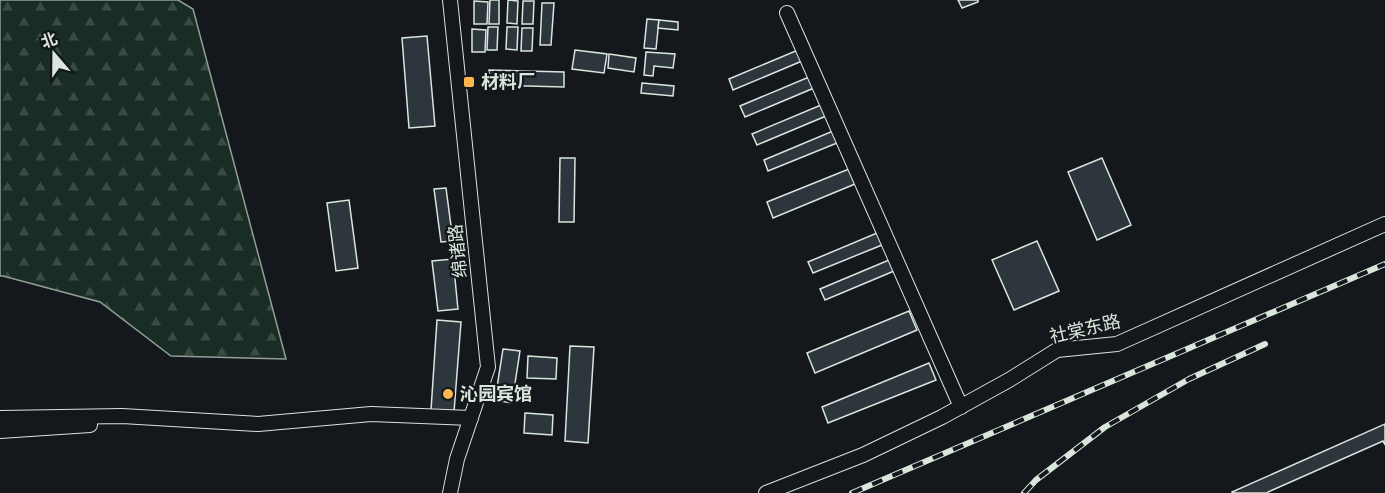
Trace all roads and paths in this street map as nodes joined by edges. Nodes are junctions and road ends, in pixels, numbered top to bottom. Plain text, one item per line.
1 (450, 0) edge
2 (787, 13) dead end
3 (1385, 224) edge
4 (961, 407) junction
5 (90, 416) junction
6 (0, 418) edge
7 (471, 418) junction
8 (0, 431) edge
9 (450, 493) edge
10 (766, 493) edge

1 - 7 street, 绵诸路
2 - 4 street
3 - 4 street, 社棠东路
4 - 10 street, 社棠东路
5 - 6 street
5 - 7 street
5 - 8 street
7 - 9 street, 绵诸路

